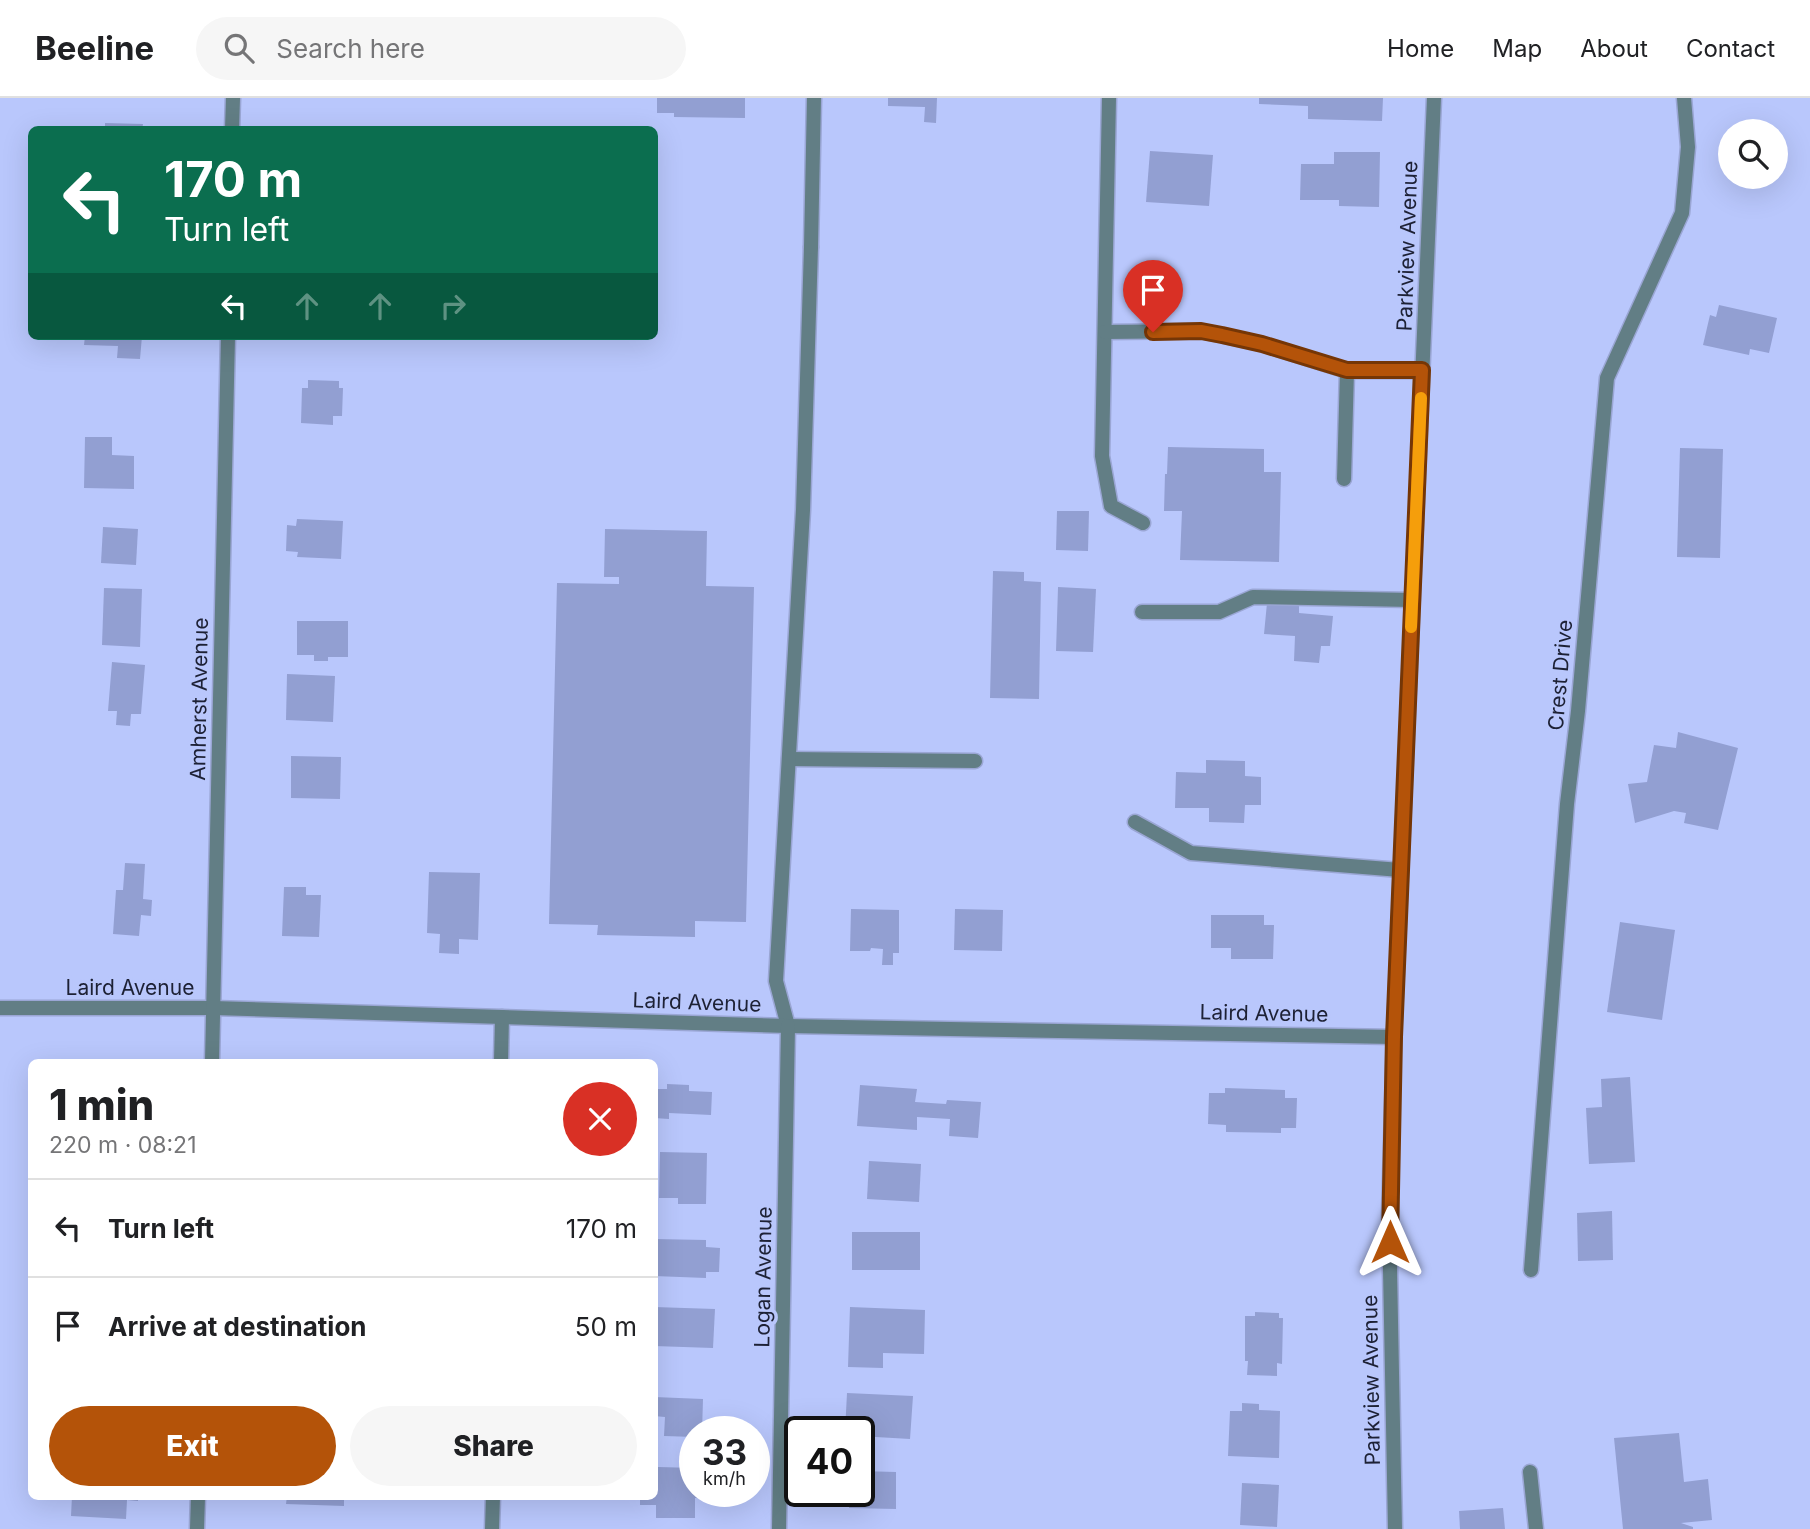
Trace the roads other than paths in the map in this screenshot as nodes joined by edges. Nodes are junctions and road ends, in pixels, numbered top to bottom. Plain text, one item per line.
1 (233, 98) edge
2 (814, 98) edge
3 (1109, 98) edge
4 (1434, 98) edge
5 (1684, 98) edge
6 (232, 126) edge
7 (1105, 332) junction
8 (228, 340) edge
9 (1347, 370) junction
10 (1422, 370) junction
11 (1344, 478) dead end
12 (1143, 523) dead end
13 (1412, 600) junction
14 (1142, 612) dead end
15 (789, 759) junction
16 (975, 761) dead end
17 (1135, 822) dead end
18 (1401, 870) junction
19 (0, 1008) edge
20 (213, 1008) junction
21 (502, 1017) junction
22 (788, 1027) junction
23 (1394, 1037) junction
24 (212, 1059) edge
25 (501, 1059) edge
26 (1531, 1270) dead end
27 (1530, 1472) dead end
28 (198, 1500) edge
29 (493, 1500) edge
30 (198, 1529) edge
31 (492, 1529) edge
32 (779, 1529) edge
33 (1395, 1529) edge
34 (1536, 1529) edge

1 - 6 street
2 - 15 street, Logan Avenue
3 - 7 street
4 - 10 street, Parkview Avenue
5 - 26 street, Crest Drive
7 - 9 street
7 - 12 street
8 - 20 street, Amherst Avenue
9 - 10 street
9 - 11 street
10 - 13 street, Parkview Avenue
13 - 14 street
13 - 18 street, Parkview Avenue
15 - 16 street
15 - 22 street, Logan Avenue
17 - 18 street
18 - 23 street, Parkview Avenue
19 - 20 street, Laird Avenue
20 - 21 street, Laird Avenue
20 - 24 street, Amherst Avenue
21 - 22 street, Laird Avenue
21 - 25 street
22 - 23 street, Laird Avenue
22 - 32 street, Logan Avenue
23 - 33 street, Parkview Avenue
27 - 34 street
28 - 30 street
29 - 31 street

